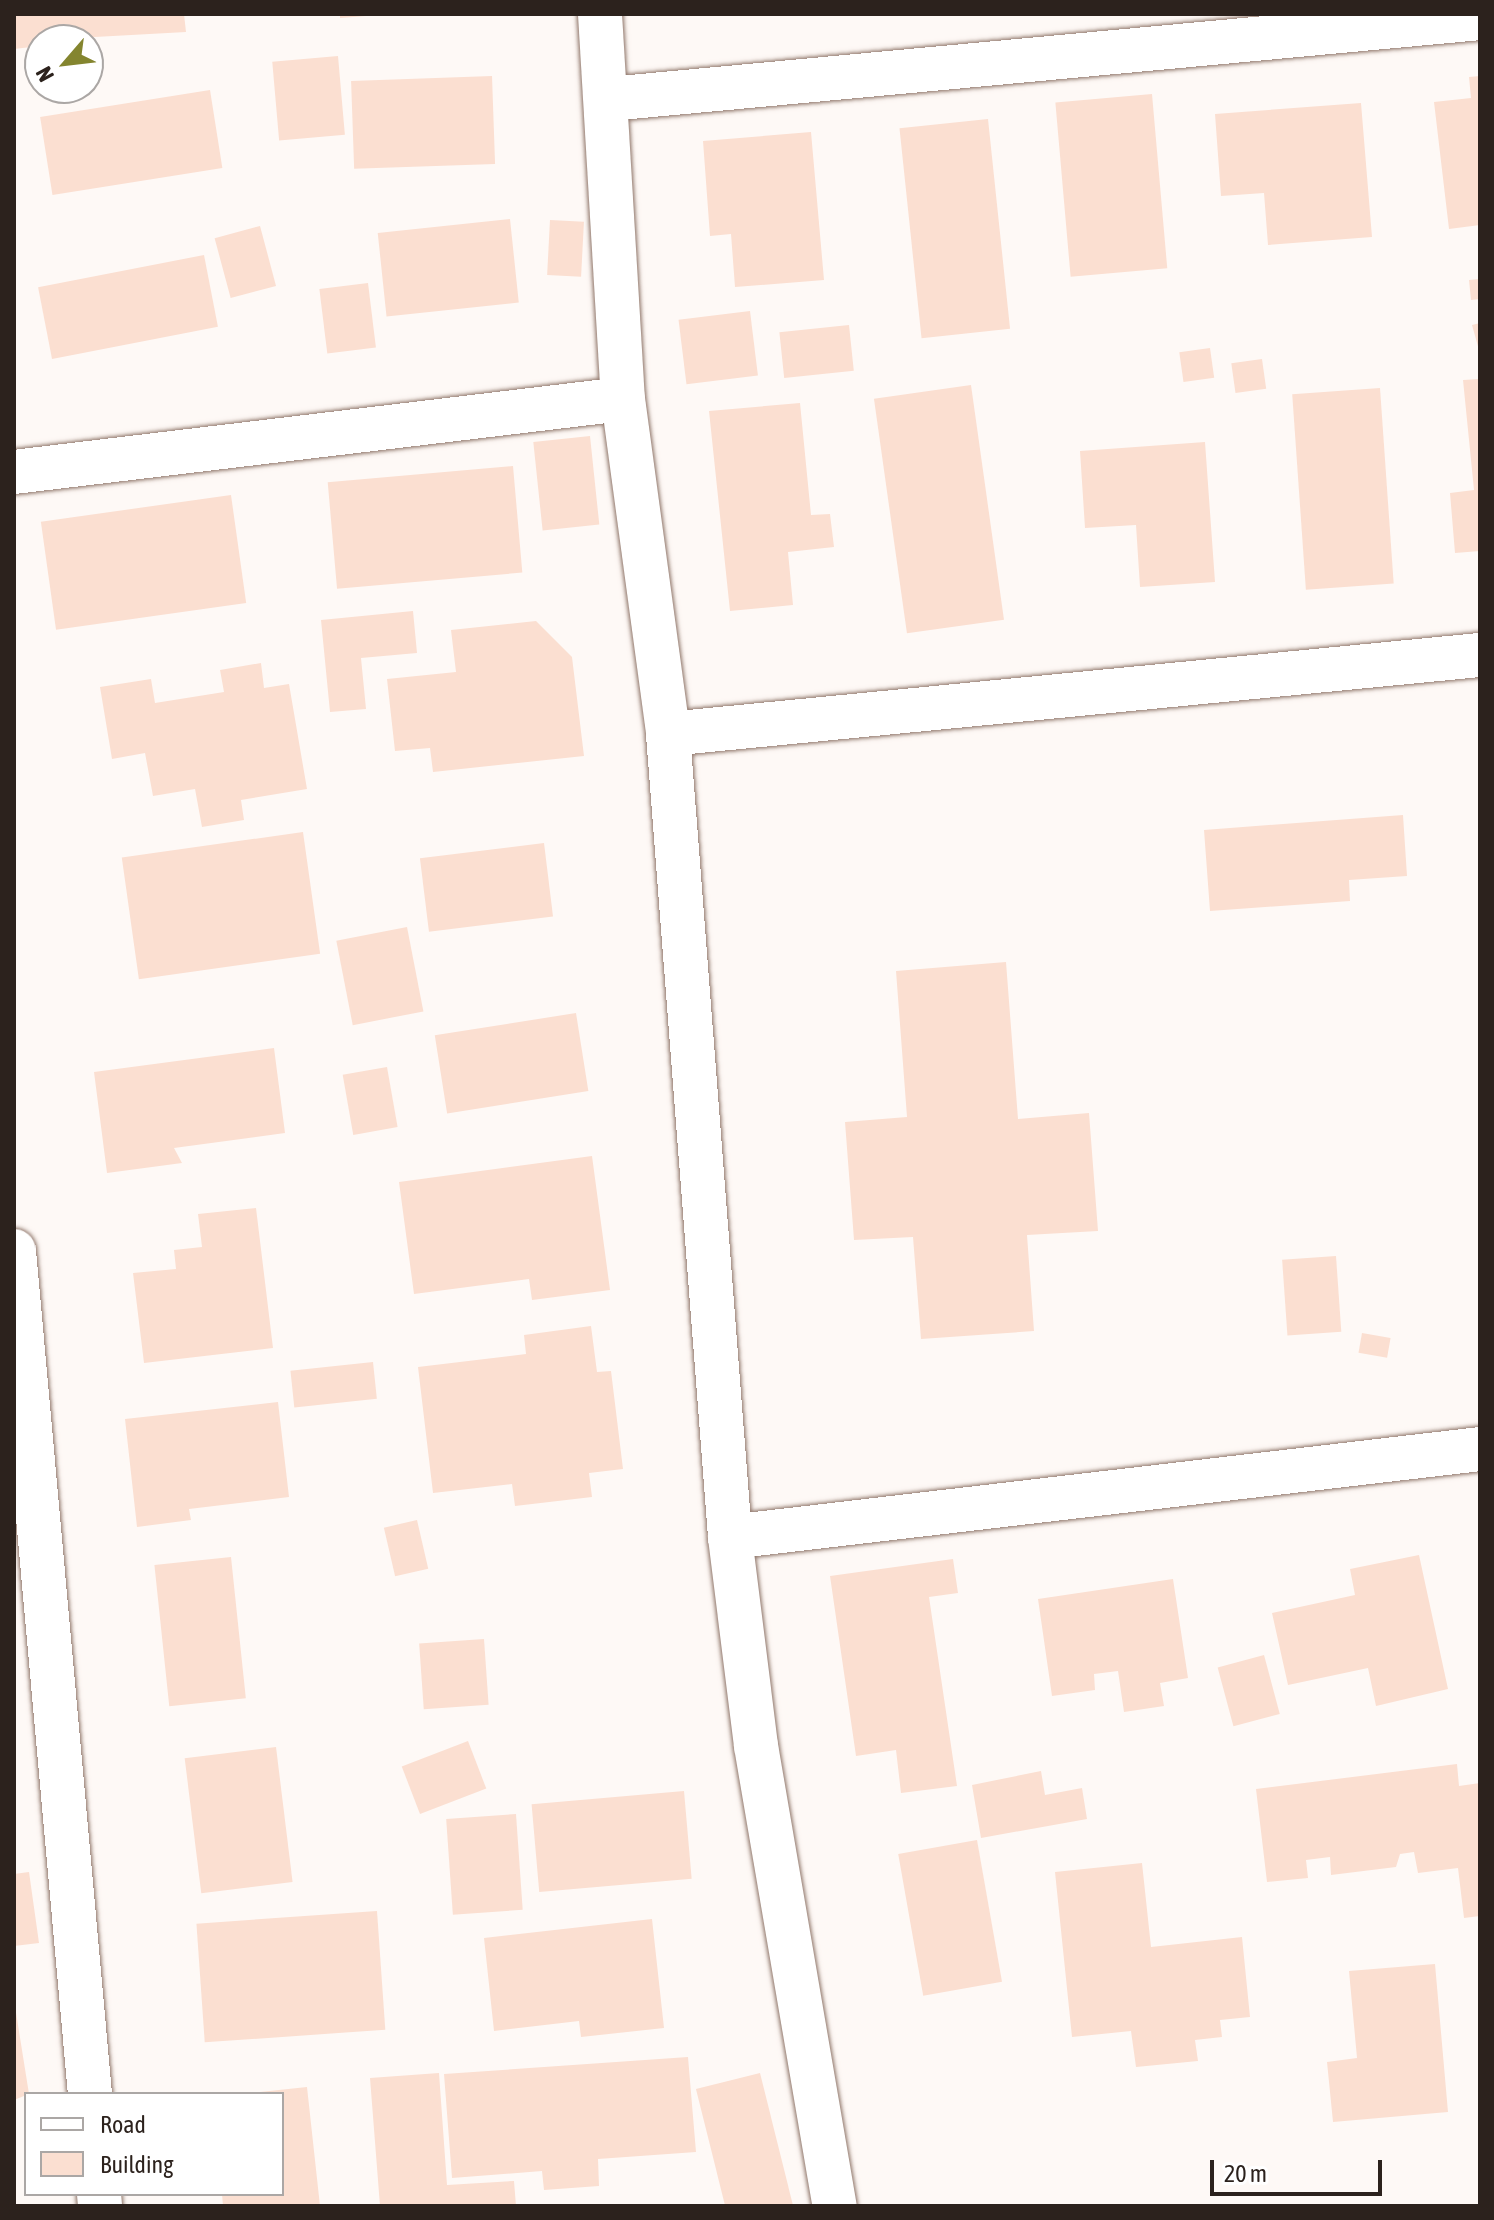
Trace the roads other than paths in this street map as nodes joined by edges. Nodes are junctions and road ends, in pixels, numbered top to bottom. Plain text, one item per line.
1 (600, 14) edge
2 (1480, 18) edge
3 (609, 99) junction
4 (623, 399) junction
5 (14, 472) edge
6 (1480, 655) edge
7 (668, 734) junction
8 (14, 1251) edge
9 (1480, 1449) edge
10 (730, 1537) junction
11 (90, 2092) edge
12 (835, 2206) edge

1 - 3 street
2 - 3 street
3 - 4 street
4 - 5 street
4 - 7 street
6 - 7 street
7 - 10 street
8 - 11 street
9 - 10 street
10 - 12 street

